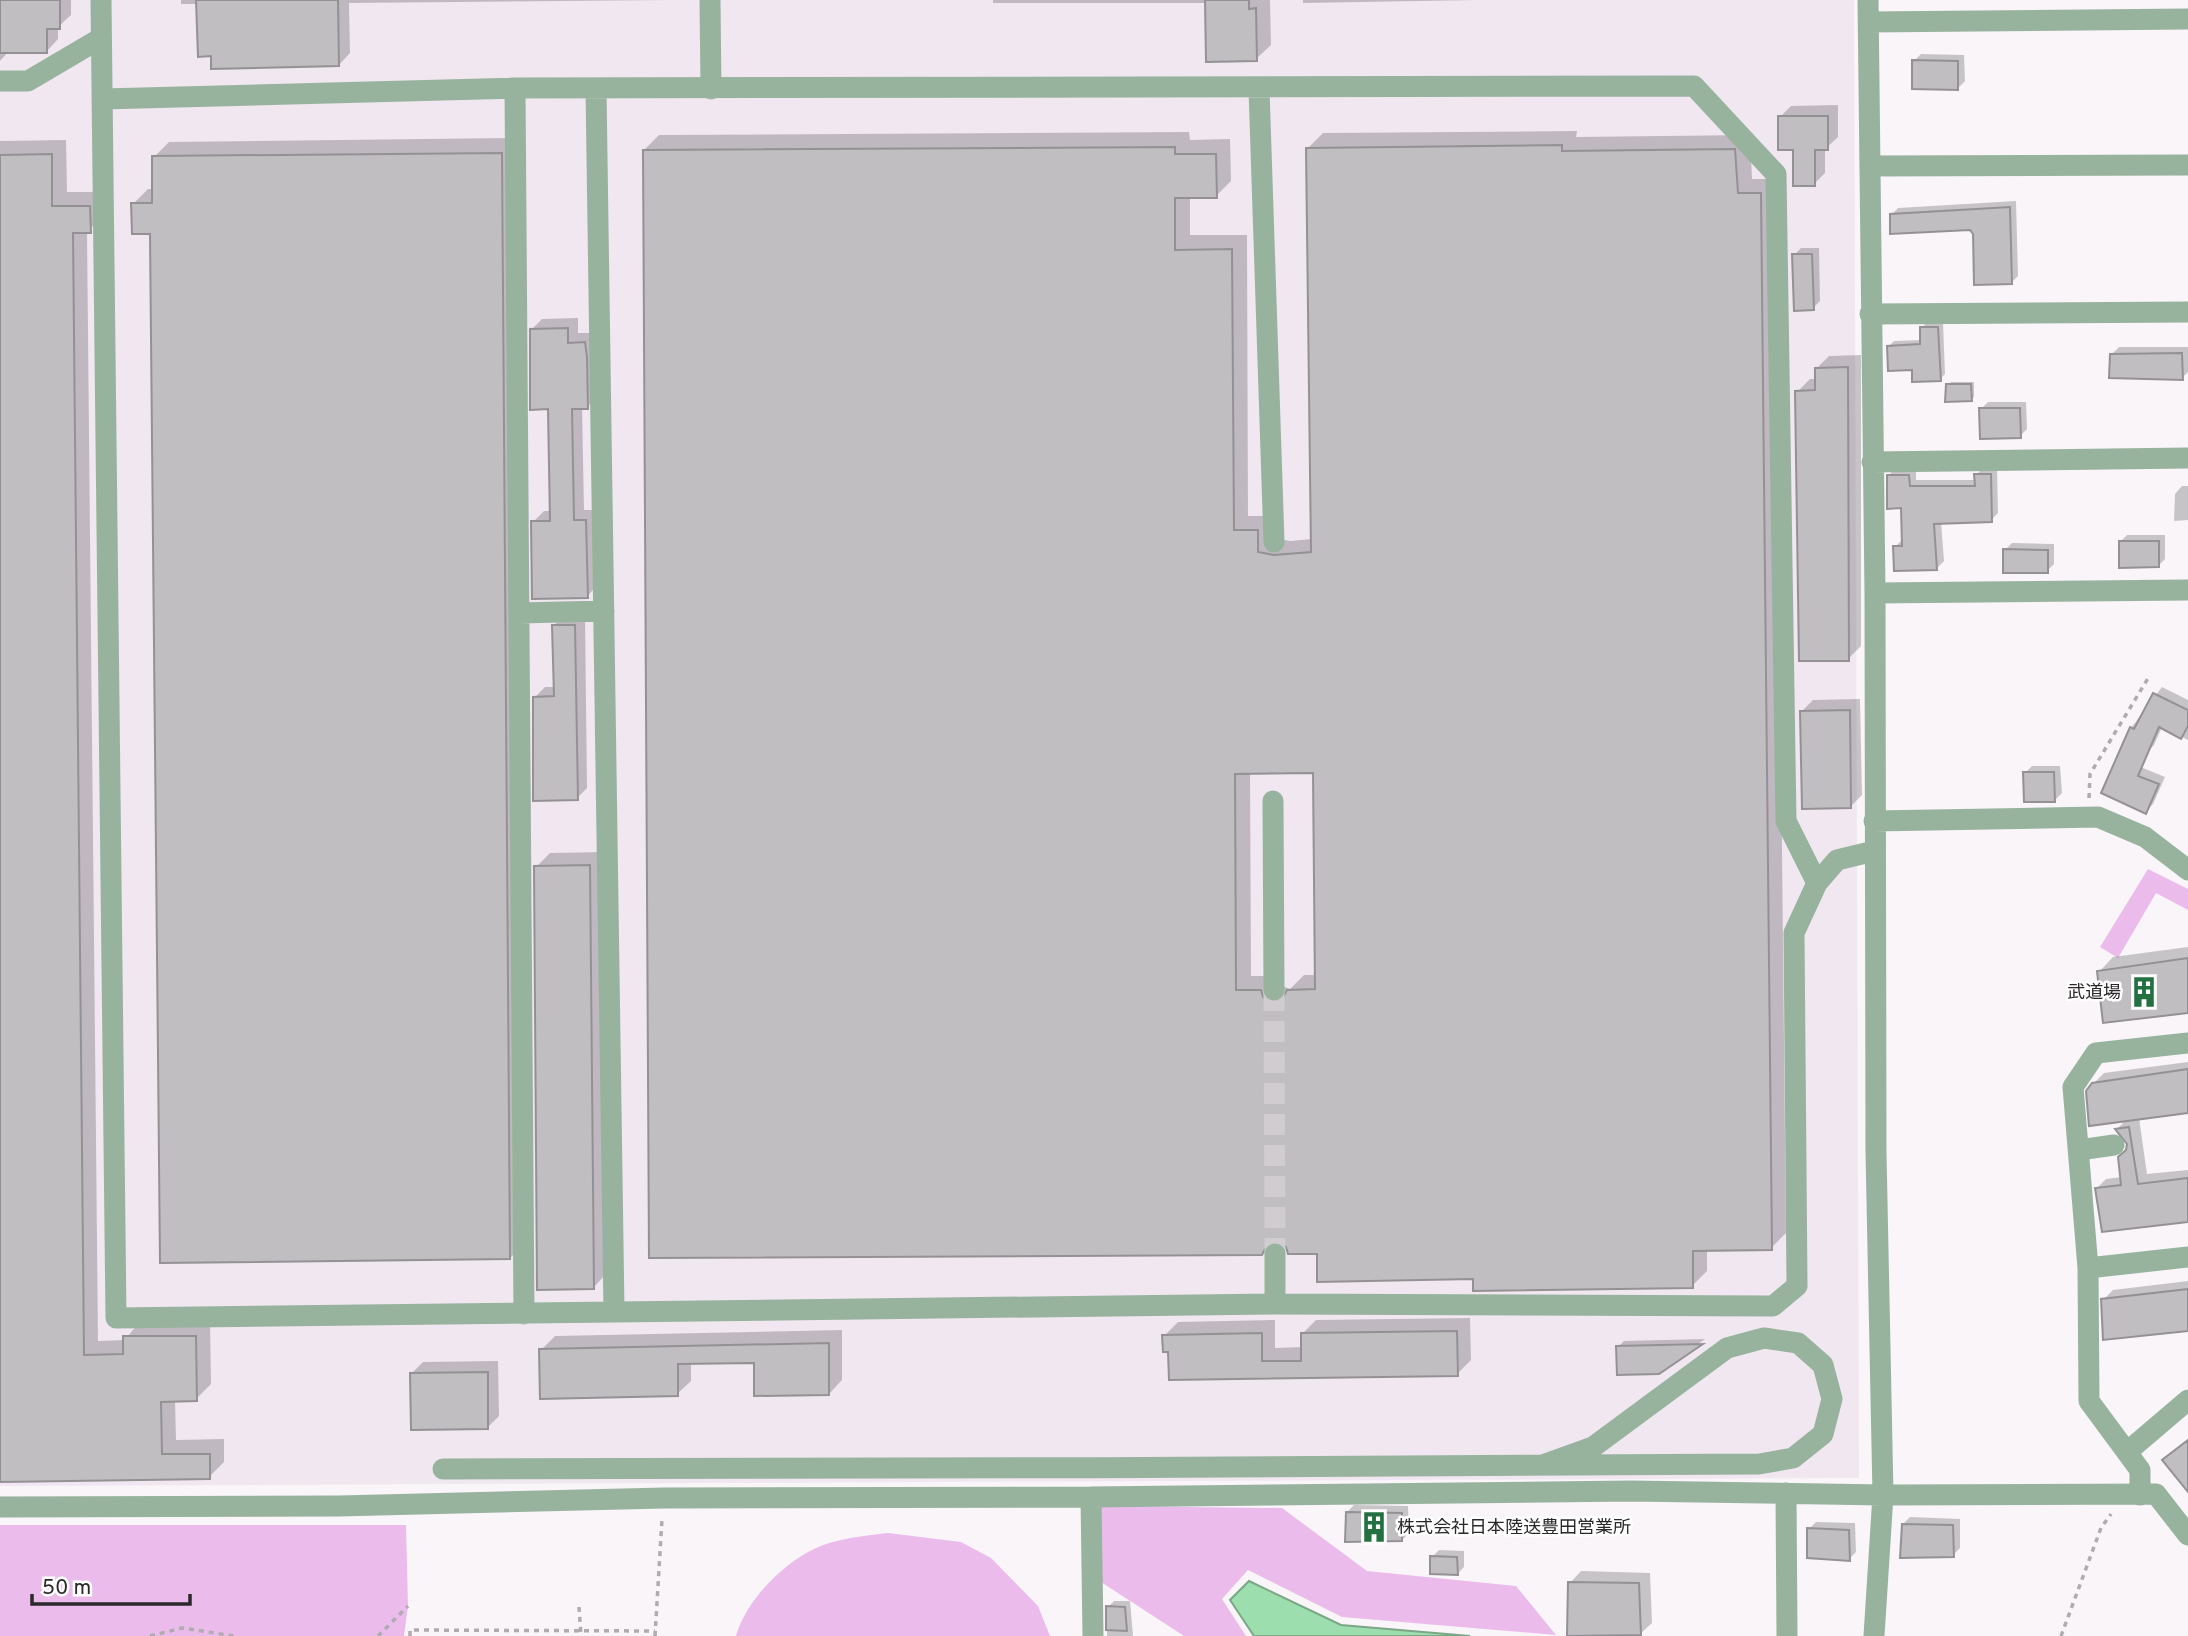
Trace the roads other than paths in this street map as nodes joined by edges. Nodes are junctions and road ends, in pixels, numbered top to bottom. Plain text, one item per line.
1 (101, 0) edge
2 (710, 0) edge
3 (1868, 0) edge
4 (2150, 10) edge
5 (2188, 19) edge
6 (1869, 22) junction
7 (101, 38) junction
8 (0, 81) edge
9 (515, 88) junction
10 (596, 89) junction
11 (711, 89) junction
12 (1259, 89) junction
13 (102, 99) junction
14 (2188, 165) edge
15 (1870, 166) junction
16 (2188, 312) edge
17 (1870, 314) junction
18 (2188, 458) edge
19 (1872, 462) junction
20 (1274, 542) dead end
21 (2188, 590) edge
22 (1875, 593) junction
23 (604, 611) junction
24 (519, 612) junction
25 (1273, 800) dead end
26 (1874, 821) junction
27 (1874, 851) junction
28 (2188, 870) edge
29 (1817, 883) junction
30 (1274, 990) tunnel mouth
31 (2188, 1043) edge
32 (2114, 1145) dead end
33 (2079, 1150) junction
34 (1275, 1255) tunnel mouth
35 (2188, 1256) edge
36 (2088, 1268) junction
37 (1275, 1304) junction
38 (614, 1311) junction
39 (524, 1314) junction
40 (2188, 1400) edge
41 (2127, 1452) junction
42 (1543, 1465) junction
43 (443, 1469) dead end
44 (1786, 1493) junction
45 (1883, 1495) junction
46 (2132, 1495) junction
47 (1091, 1497) junction
48 (0, 1507) edge
49 (2188, 1535) edge
50 (1093, 1636) edge
51 (1787, 1636) edge
52 (1874, 1636) edge

1 - 7 street
2 - 11 street
3 - 6 street
4 - 5 street
4 - 6 street
6 - 15 street
7 - 8 street
7 - 13 street
9 - 10 street
9 - 13 street
9 - 24 street
10 - 11 street
10 - 23 street
11 - 12 street
12 - 20 street
12 - 29 street
13 - 39 street
14 - 15 street
15 - 17 street
16 - 17 street
17 - 19 street
18 - 19 street
19 - 22 street
21 - 22 street
22 - 26 street
23 - 24 street
23 - 38 street
24 - 39 street
25 - 30 street
26 - 27 street
26 - 28 street
27 - 29 street
27 - 45 street
29 - 37 street
31 - 33 street
32 - 33 street
33 - 36 street
34 - 37 street
35 - 36 street
36 - 41 street
37 - 38 street
38 - 39 street
40 - 41 street
41 - 46 street
42 - 42 street
42 - 43 street
44 - 45 street
44 - 47 street
44 - 51 street
45 - 46 street
45 - 52 street
46 - 49 street
47 - 48 street
47 - 50 street

